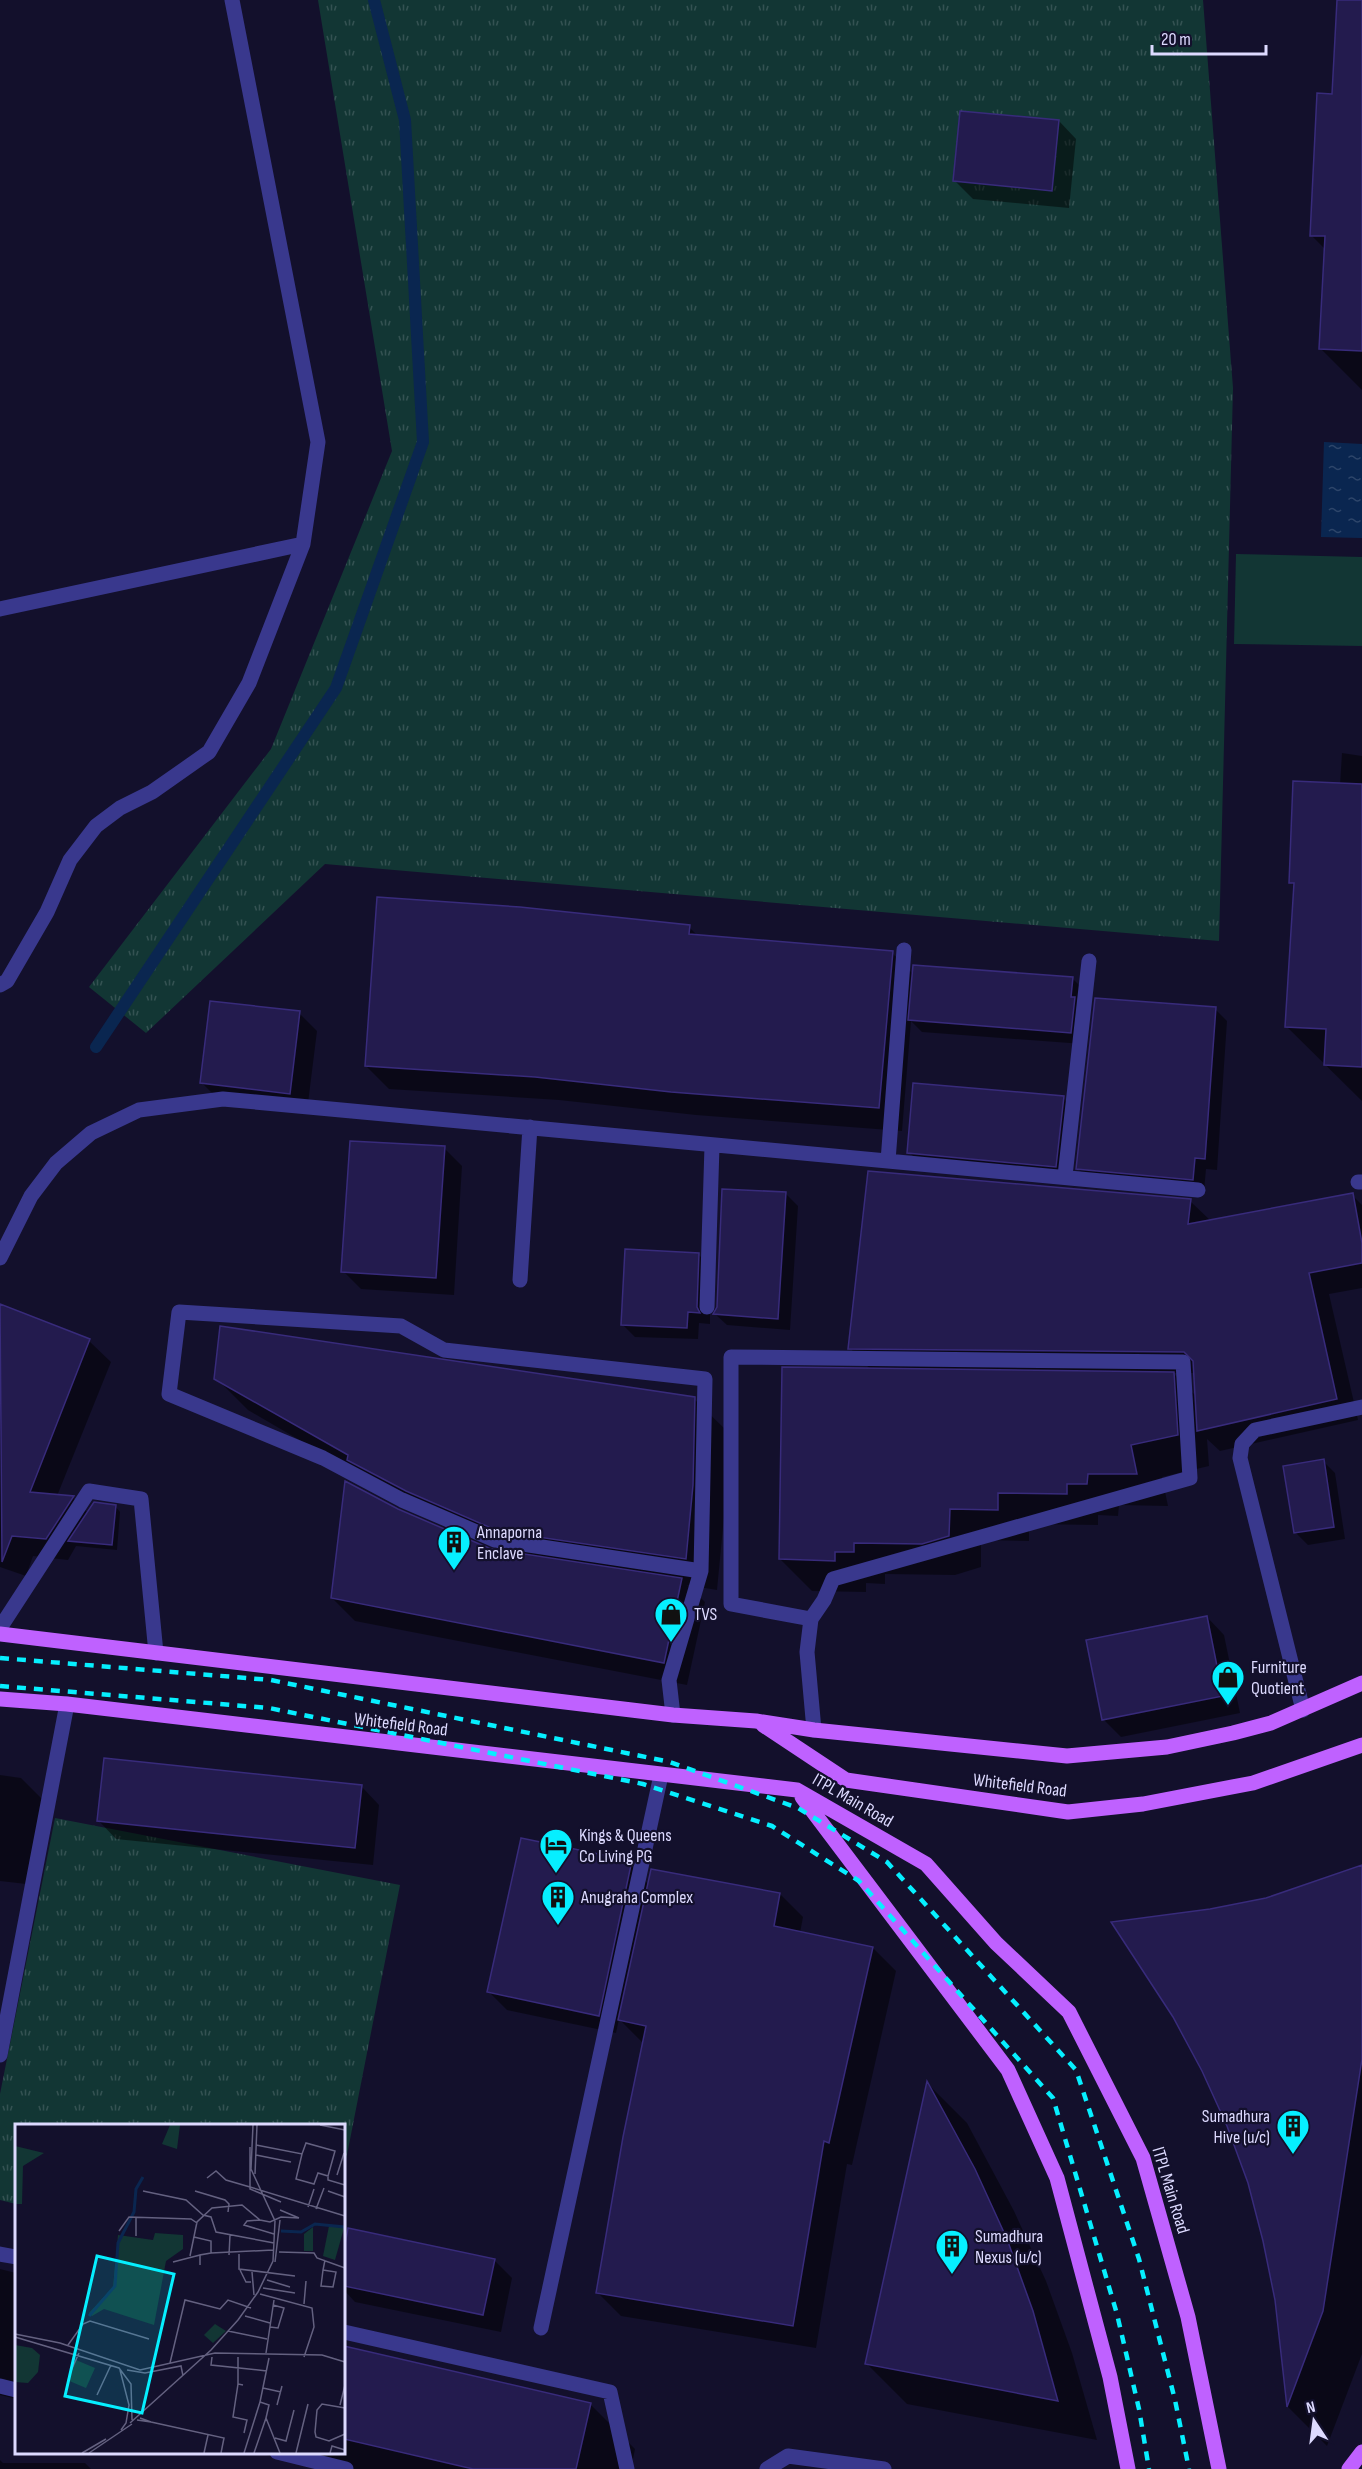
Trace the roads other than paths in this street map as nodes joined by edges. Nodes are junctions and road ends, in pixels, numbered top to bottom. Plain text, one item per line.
1 (232, 0) edge
2 (303, 544) junction
3 (0, 609) edge
4 (904, 950) dead end
5 (1089, 961) dead end
6 (0, 985) edge
7 (530, 1127) junction
8 (712, 1146) junction
9 (888, 1161) junction
10 (1065, 1176) junction
11 (1198, 1190) dead end
12 (0, 1258) edge
13 (520, 1280) dead end
14 (707, 1308) dead end
15 (1362, 1407) edge
16 (701, 1571) junction
17 (812, 1619) junction
18 (0, 1628) edge
19 (0, 1634) edge
20 (156, 1653) junction
21 (1362, 1683) edge
22 (0, 1699) edge
23 (67, 1704) junction
24 (1303, 1710) junction
25 (673, 1715) junction
26 (756, 1721) junction
27 (814, 1730) junction
28 (1362, 1745) edge
29 (661, 1775) junction
30 (797, 1790) junction
31 (0, 2055) edge
32 (0, 2254) edge
33 (15, 2258) edge
34 (541, 2328) dead end
35 (345, 2332) edge
36 (0, 2386) edge
37 (15, 2390) edge
38 (1362, 2452) edge
39 (285, 2454) edge
40 (346, 2469) edge
41 (627, 2469) edge
42 (767, 2469) edge
43 (884, 2469) edge
44 (1128, 2469) edge
45 (1219, 2469) edge
46 (1349, 2469) edge

1 - 2 street
2 - 3 street
2 - 6 street
4 - 9 street
5 - 10 street
7 - 8 street
7 - 12 street
7 - 13 street
8 - 9 street
8 - 14 street
9 - 10 street
10 - 11 street
15 - 24 street
16 - 16 street
16 - 25 street
17 - 17 street
17 - 27 street
18 - 20 street
19 - 20 main road, Whitefield Road
20 - 25 main road, Whitefield Road
21 - 24 main road, Whitefield Road
22 - 23 main road, Whitefield Road
23 - 29 main road, Whitefield Road
23 - 31 street
24 - 27 main road, Whitefield Road
25 - 26 main road, Whitefield Road
26 - 27 main road, Whitefield Road
26 - 28 main road, Whitefield Road
29 - 30 main road, Whitefield Road
29 - 34 street
30 - 44 main road, ITPL Main Road
30 - 45 main road, ITPL Main Road
32 - 33 street
35 - 41 street
36 - 37 street
38 - 46 main road
39 - 40 street
42 - 43 street

